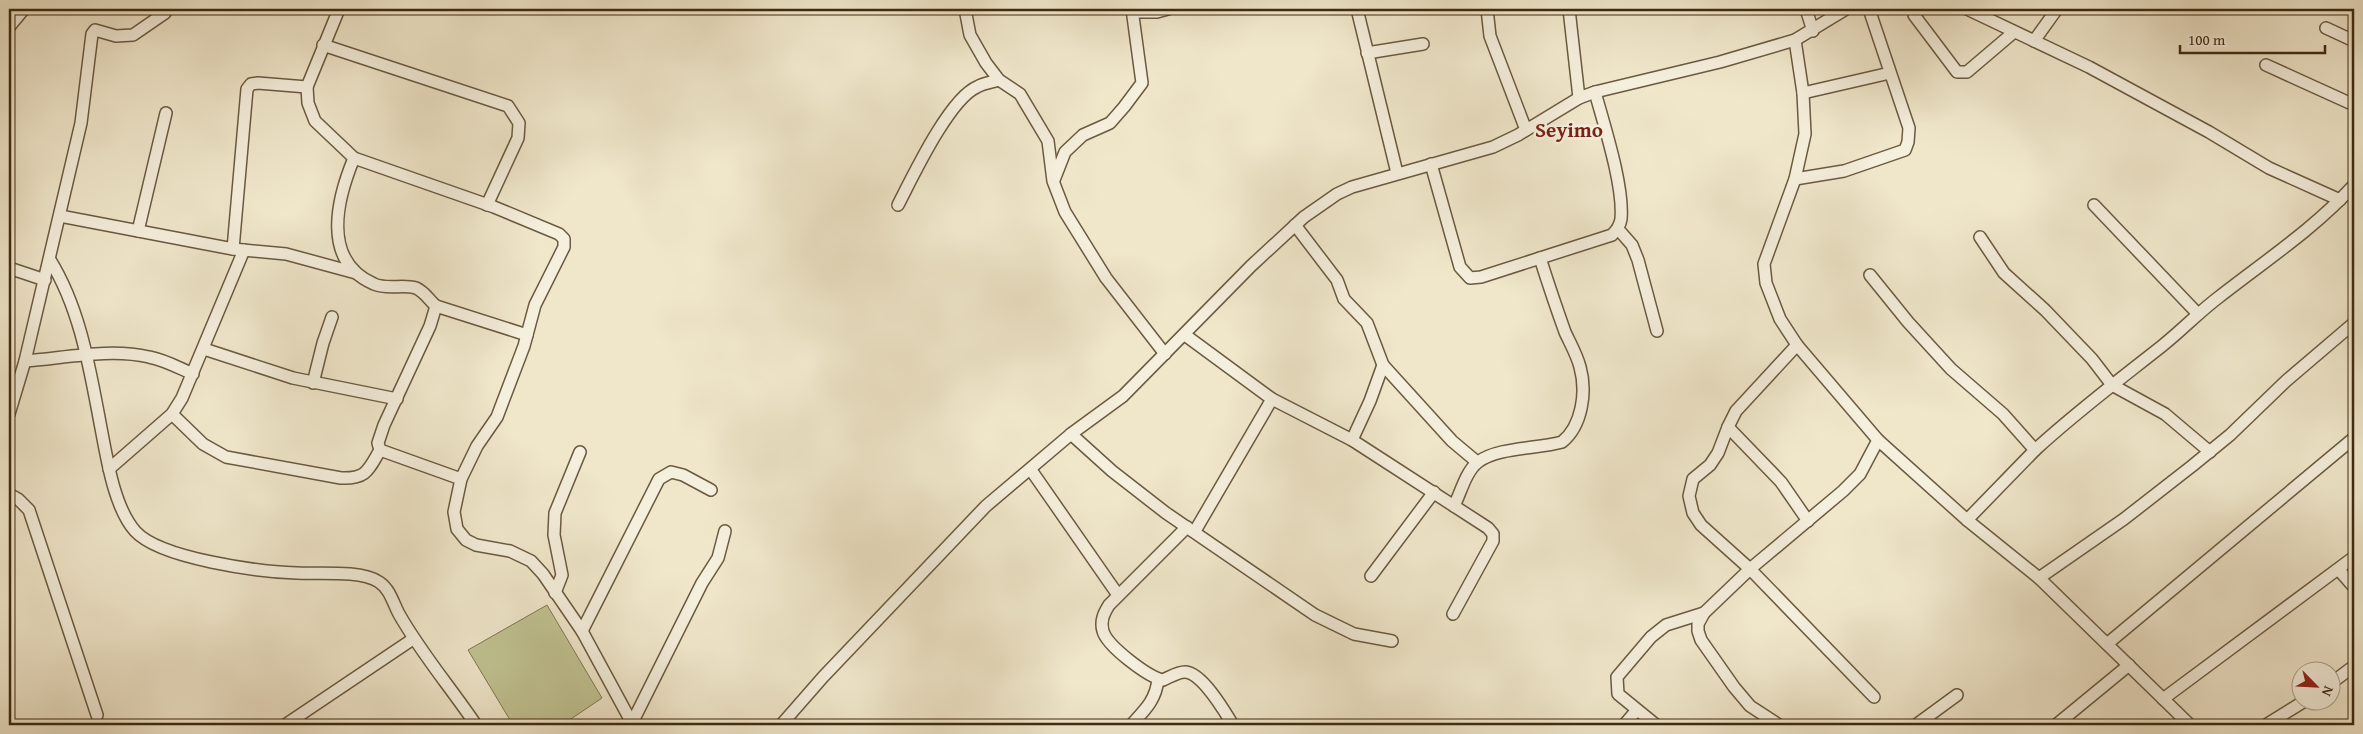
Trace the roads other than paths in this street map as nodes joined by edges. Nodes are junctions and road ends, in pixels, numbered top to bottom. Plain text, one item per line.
1 (24, 9) edge
2 (339, 9) edge
3 (965, 9) edge
4 (1168, 9) edge
5 (1357, 9) edge
6 (1487, 9) edge
7 (1569, 9) edge
8 (1806, 9) edge
9 (1846, 9) edge
10 (1869, 9) edge
11 (1967, 9) edge
12 (2057, 9) edge
13 (1133, 10) edge
14 (1982, 12) edge
15 (165, 13) dead end
16 (1914, 15) dead end
17 (9, 28) edge
18 (2326, 28) dead end
19 (1813, 31) junction
20 (2014, 32) junction
21 (1795, 40) junction
22 (2034, 41) junction
23 (2354, 41) edge
24 (1423, 44) dead end
25 (323, 46) junction
26 (1367, 54) junction
27 (2266, 65) dead end
28 (1890, 73) junction
29 (999, 80) junction
30 (307, 87) junction
31 (1595, 92) junction
32 (1803, 93) junction
33 (1579, 98) junction
34 (2354, 106) edge
35 (166, 114) dead end
36 (1526, 130) junction
37 (354, 158) junction
38 (1431, 164) junction
39 (1397, 173) junction
40 (1795, 179) junction
41 (1053, 181) junction
42 (2354, 185) edge
43 (2340, 200) junction
44 (486, 205) junction
45 (2094, 205) dead end
46 (898, 206) dead end
47 (60, 216) junction
48 (1295, 225) junction
49 (1618, 229) junction
50 (138, 231) junction
51 (1980, 238) dead end
52 (238, 250) junction
53 (1540, 258) junction
54 (50, 260) junction
55 (9, 268) edge
56 (356, 273) junction
57 (1870, 275) dead end
58 (46, 280) junction
59 (436, 306) junction
60 (2198, 314) junction
61 (332, 317) dead end
62 (2354, 323) edge
63 (1657, 331) dead end
64 (527, 335) junction
65 (1185, 335) junction
66 (1797, 344) junction
67 (204, 349) junction
68 (1166, 354) junction
69 (87, 356) junction
70 (25, 361) junction
71 (1383, 365) junction
72 (193, 374) junction
73 (313, 383) junction
74 (2112, 384) junction
75 (397, 399) junction
76 (1272, 400) junction
77 (9, 414) edge
78 (172, 414) junction
79 (1728, 427) junction
80 (1071, 434) junction
81 (2354, 438) edge
82 (1352, 440) junction
83 (1878, 440) junction
84 (380, 450) junction
85 (2035, 450) junction
86 (580, 452) dead end
87 (2210, 452) junction
88 (1478, 462) junction
89 (109, 469) junction
90 (1030, 470) junction
91 (462, 479) junction
92 (711, 490) dead end
93 (1434, 492) junction
94 (9, 494) edge
95 (1454, 506) junction
96 (1967, 520) junction
97 (1808, 521) junction
98 (1191, 529) junction
99 (725, 531) dead end
100 (2354, 557) edge
101 (1750, 569) junction
102 (2339, 570) junction
103 (1371, 576) dead end
104 (2039, 578) junction
105 (2354, 586) edge
106 (556, 593) junction
107 (1118, 595) junction
108 (1704, 613) junction
109 (1452, 614) dead end
110 (582, 631) junction
111 (413, 639) junction
112 (1392, 641) dead end
113 (2107, 644) junction
114 (2129, 665) junction
115 (2354, 666) edge
116 (2340, 676) edge
117 (1158, 679) junction
118 (1957, 695) dead end
119 (1874, 697) dead end
120 (2163, 699) junction
121 (2290, 710) edge
122 (1636, 711) junction
123 (97, 714) dead end
124 (632, 724) edge
125 (285, 725) edge
126 (476, 725) edge
127 (782, 725) edge
128 (1131, 725) edge
129 (1233, 725) edge
130 (1624, 725) edge
131 (1656, 725) edge
132 (1779, 725) edge
133 (1916, 725) edge
134 (2056, 725) edge
135 (2190, 725) edge
136 (2266, 725) edge

1 - 17 street
2 - 25 street
3 - 29 street
4 - 13 street
5 - 26 street
6 - 36 street
7 - 33 street
8 - 19 street
9 - 19 street
10 - 28 street
11 - 14 street
12 - 22 street
13 - 41 street
14 - 20 street
15 - 47 street
16 - 20 street
18 - 23 street
19 - 21 street
20 - 22 street
21 - 31 street
21 - 32 street
22 - 43 street
24 - 26 street
25 - 30 street
25 - 44 street
26 - 39 street
27 - 34 street
28 - 32 street
28 - 40 street
29 - 41 street
29 - 46 street
30 - 37 street
30 - 52 street
31 - 33 street
31 - 49 street
32 - 40 street
33 - 36 street
35 - 50 street
36 - 38 street
37 - 44 street
37 - 56 street
38 - 39 street
38 - 53 street
39 - 48 street
40 - 66 street
41 - 68 street
42 - 43 street
43 - 60 street
44 - 64 street
45 - 60 street
47 - 50 street
47 - 54 street
48 - 65 street
48 - 71 street
49 - 53 street
49 - 63 street
50 - 52 street
51 - 74 street
52 - 56 street
52 - 67 street
53 - 88 street
54 - 58 street
54 - 69 street
55 - 58 street
56 - 59 street
57 - 85 street
58 - 70 street
59 - 64 street
59 - 75 street
60 - 74 street
61 - 73 street
62 - 87 street
64 - 91 street
65 - 68 street
65 - 76 street
66 - 79 street
66 - 83 street
67 - 72 street
67 - 73 street
68 - 80 street
69 - 70 street
69 - 72 street
69 - 89 street
70 - 77 street
71 - 82 street
71 - 88 street
72 - 78 street
73 - 75 street
74 - 85 street
74 - 87 street
75 - 84 street
76 - 82 street
76 - 98 street
78 - 84 street
78 - 89 street
79 - 97 street
79 - 101 street
80 - 90 street
80 - 98 street
81 - 113 street
82 - 93 street
83 - 96 street
83 - 97 street
84 - 91 street
85 - 96 street
86 - 106 street
87 - 104 street
88 - 95 street
89 - 111 street
90 - 107 street
90 - 127 street
91 - 106 street
92 - 110 street
93 - 95 street
93 - 103 street
94 - 123 street
95 - 109 street
96 - 104 street
97 - 101 street
98 - 107 street
98 - 112 street
99 - 124 street
100 - 102 street
101 - 108 street
101 - 119 street
102 - 105 street
102 - 120 street
104 - 113 street
106 - 110 street
107 - 117 street
108 - 122 street
108 - 132 street
110 - 124 street
111 - 125 street
111 - 126 street
113 - 114 street
114 - 120 street
114 - 134 street
115 - 116 street
117 - 128 street
117 - 129 street
118 - 133 street
120 - 135 street
121 - 136 street
122 - 130 street
122 - 131 street

